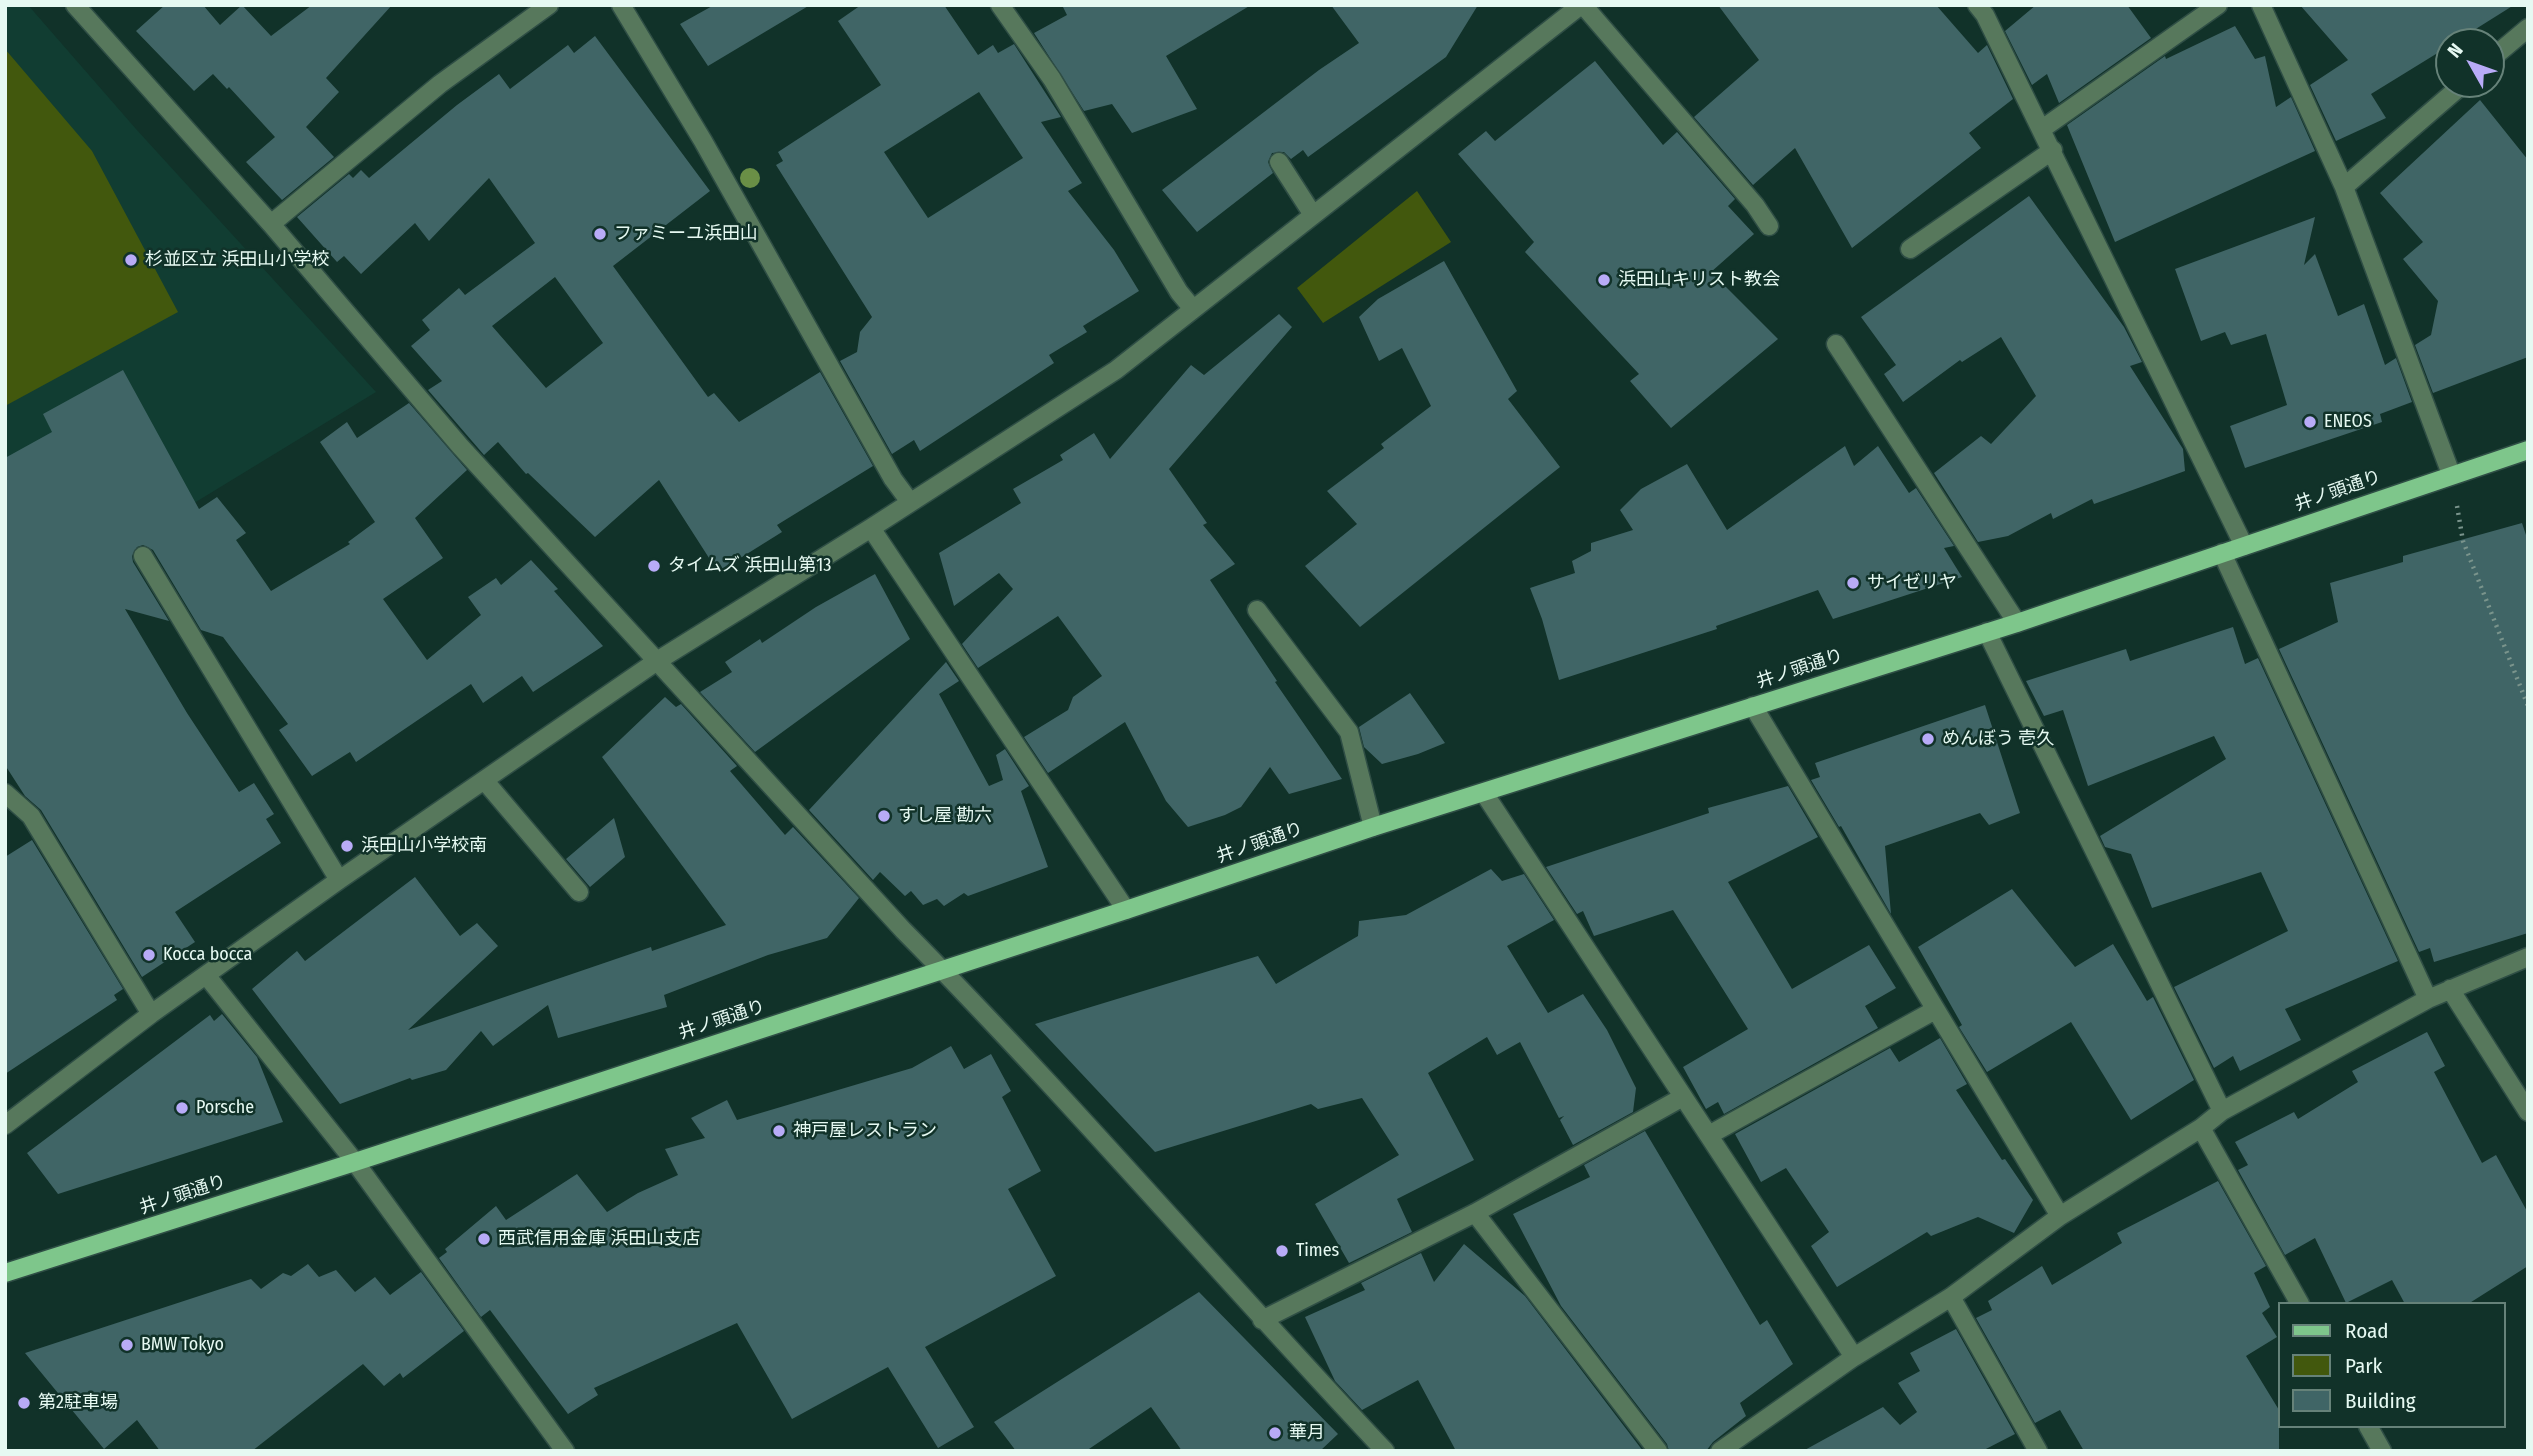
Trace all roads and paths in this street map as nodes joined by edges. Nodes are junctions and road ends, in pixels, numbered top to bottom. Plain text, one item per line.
1 (75, 5) edge
2 (549, 5) edge
3 (621, 5) edge
4 (1000, 5) edge
5 (1582, 5) edge
6 (1977, 5) edge
7 (2218, 5) edge
8 (2261, 5) edge
9 (2528, 28) edge
10 (2505, 48) edge
11 (2447, 98) edge
12 (2042, 129) junction
13 (2053, 150) junction
14 (1279, 162) dead end
15 (2344, 187) junction
16 (1313, 215) junction
17 (271, 224) junction
18 (1769, 226) dead end
19 (1910, 249) dead end
20 (1193, 309) junction
21 (1836, 344) dead end
22 (2528, 450) edge
23 (2451, 474) junction
24 (910, 502) junction
25 (872, 528) junction
26 (2244, 546) junction
27 (2222, 553) junction
28 (143, 556) dead end
29 (1257, 610) dead end
30 (2017, 623) junction
31 (1987, 632) junction
32 (657, 661) junction
33 (1753, 706) junction
34 (2528, 706) edge
35 (484, 779) junction
36 (5, 793) edge
37 (1484, 793) junction
38 (1373, 827) junction
39 (339, 880) junction
40 (579, 892) dead end
41 (1126, 910) junction
42 (2528, 957) edge
43 (943, 970) junction
44 (206, 975) junction
45 (2450, 989) junction
46 (2428, 999) junction
47 (1936, 1010) junction
48 (151, 1014) junction
49 (1683, 1097) junction
50 (2222, 1111) junction
51 (2528, 1112) edge
52 (5, 1125) edge
53 (2201, 1128) junction
54 (1709, 1135) junction
55 (355, 1163) junction
56 (1475, 1213) junction
57 (2060, 1216) junction
58 (5, 1273) edge
59 (1951, 1297) junction
60 (2299, 1302) edge
61 (1262, 1320) junction
62 (1854, 1357) junction
63 (2369, 1428) edge
64 (565, 1451) edge
65 (1385, 1451) edge
66 (1658, 1451) edge
67 (1720, 1451) edge
68 (2038, 1451) edge
69 (2382, 1451) edge

1 - 17 street
2 - 17 street
3 - 24 street
4 - 20 street
5 - 16 street
5 - 18 street
6 - 12 street
7 - 12 street
8 - 15 street
9 - 10 street
11 - 15 street
12 - 13 street
13 - 19 street
13 - 26 street
14 - 16 street
15 - 23 street
16 - 20 street
17 - 32 street
20 - 24 street
21 - 30 street
22 - 23 main road, 井ノ頭通り
23 - 26 main road, 井ノ頭通り
23 - 34 path
24 - 25 street
25 - 32 street
25 - 41 street
26 - 27 main road, 井ノ頭通り
27 - 30 main road, 井ノ頭通り
27 - 46 street
28 - 39 street
29 - 38 street
30 - 31 main road, 井ノ頭通り
31 - 33 main road, 井ノ頭通り
31 - 50 street
32 - 35 street
32 - 43 street
33 - 37 main road, 井ノ頭通り
33 - 47 street
35 - 39 street
35 - 40 street
36 - 48 street
37 - 38 main road, 井ノ頭通り
37 - 49 street
38 - 41 main road, 井ノ頭通り
39 - 44 street
41 - 43 main road, 井ノ頭通り
42 - 45 street
43 - 55 main road, 井ノ頭通り
43 - 61 street
44 - 48 street
44 - 55 street
45 - 46 street
45 - 51 street
46 - 50 street
47 - 54 street
47 - 57 street
48 - 52 street
49 - 54 street
49 - 56 street
50 - 53 street
53 - 57 street
53 - 60 street
54 - 62 street
55 - 58 main road, 井ノ頭通り
55 - 64 street
56 - 61 street
56 - 66 street
57 - 59 street
59 - 62 street
59 - 68 street
61 - 65 street
62 - 67 street
63 - 69 street

